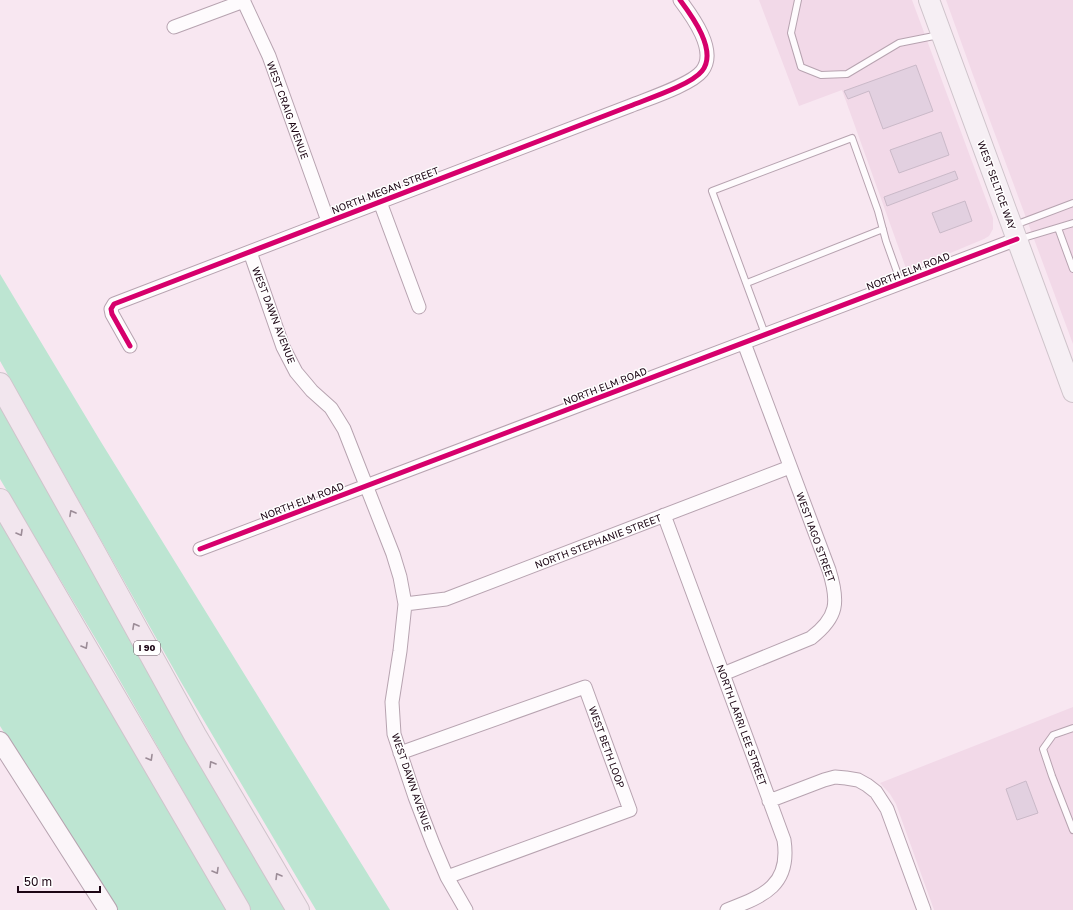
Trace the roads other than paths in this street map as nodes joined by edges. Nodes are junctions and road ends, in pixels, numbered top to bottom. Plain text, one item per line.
1 (243, 0) edge
2 (680, 0) edge
3 (798, 0) edge
4 (929, 0) edge
5 (174, 27) dead end
6 (941, 34) junction
7 (380, 202) junction
8 (1073, 203) edge
9 (328, 222) junction
10 (1073, 223) edge
11 (1058, 228) junction
12 (883, 229) junction
13 (1014, 233) junction
14 (250, 252) junction
15 (1073, 269) edge
16 (747, 283) junction
17 (901, 283) junction
18 (420, 307) dead end
19 (765, 334) junction
20 (744, 343) junction
21 (130, 346) dead end
22 (0, 384) edge
23 (1073, 392) edge
24 (790, 467) junction
25 (366, 485) junction
26 (0, 500) edge
27 (664, 515) junction
28 (200, 549) dead end
29 (405, 604) junction
30 (723, 674) junction
31 (1073, 728) edge
32 (0, 741) edge
33 (400, 753) junction
34 (770, 802) junction
35 (1073, 830) edge
36 (447, 877) junction
37 (108, 910) edge
38 (239, 910) edge
39 (298, 910) edge
40 (466, 910) edge
41 (727, 910) edge
42 (924, 910) edge

1 - 5 street
1 - 9 street, WEST CRAIG AVENUE
2 - 7 street, NORTH MEGAN STREET
3 - 6 lane
4 - 6 main road, WEST SELTICE WAY
6 - 13 main road, WEST SELTICE WAY
7 - 9 street, NORTH MEGAN STREET
7 - 18 street
8 - 13 lane
9 - 14 street, NORTH MEGAN STREET
10 - 11 lane, NORTH ELM ROAD
11 - 13 lane, NORTH ELM ROAD
11 - 15 lane
12 - 16 lane
12 - 16 lane
12 - 17 lane
13 - 17 street, NORTH ELM ROAD
13 - 23 main road, WEST SELTICE WAY
14 - 21 street, NORTH MEGAN STREET
14 - 25 street, WEST DAWN AVENUE
16 - 19 lane
17 - 19 street, NORTH ELM ROAD
19 - 20 street, NORTH ELM ROAD
20 - 24 street, WEST IAGO STREET
20 - 25 street, NORTH ELM ROAD
39 -> 22 highway, I 90
24 - 27 street, NORTH STEPHANIE STREET
24 - 30 street, WEST IAGO STREET
25 - 28 street, NORTH ELM ROAD
25 - 29 street, WEST DAWN AVENUE
26 -> 38 highway
27 - 29 street, NORTH STEPHANIE STREET
27 - 30 street, NORTH LARRI LEE STREET
29 - 33 street, WEST DAWN AVENUE
30 - 34 street, NORTH LARRI LEE STREET
31 - 35 lane
32 - 37 street
33 - 36 street, WEST DAWN AVENUE
33 - 36 street, WEST BETH LOOP
34 - 41 street, NORTH LARRI LEE STREET
34 - 42 street
36 - 40 street, WEST DAWN AVENUE

